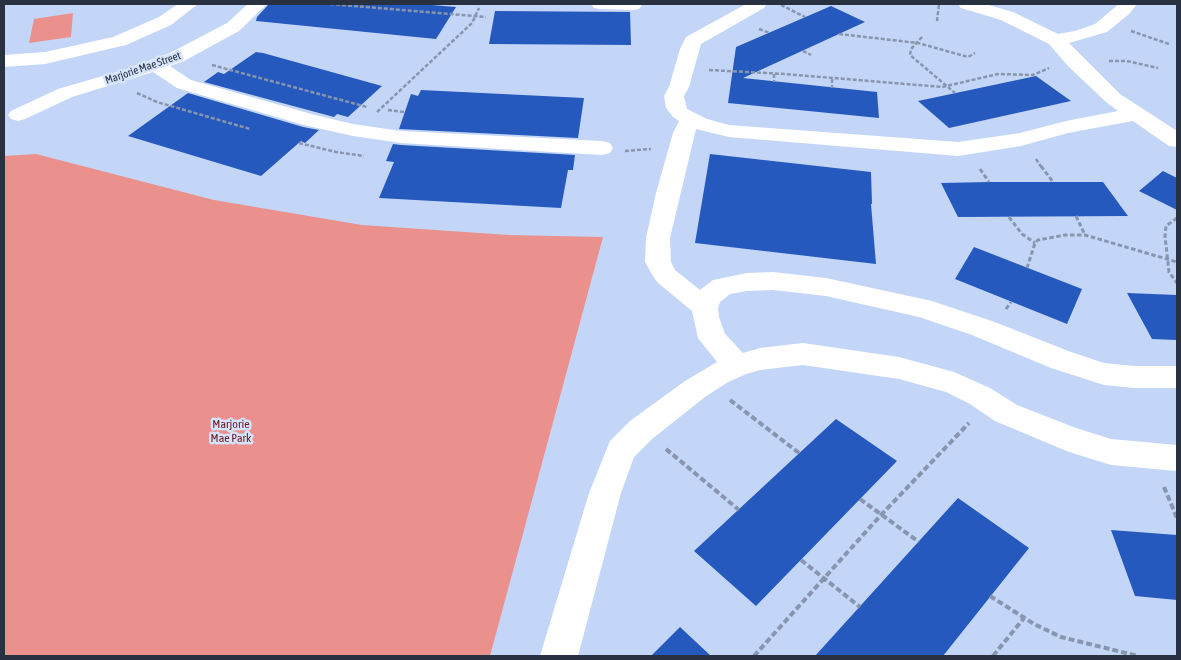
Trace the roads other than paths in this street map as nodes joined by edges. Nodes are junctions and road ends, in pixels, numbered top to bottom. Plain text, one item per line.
1 (189, 4) edge
2 (258, 4) edge
3 (600, 4) edge
4 (758, 4) edge
5 (967, 4) edge
6 (1128, 4) edge
7 (633, 5) edge
8 (1056, 40) junction
9 (4, 61) edge
10 (156, 66) junction
11 (1135, 114) junction
12 (18, 115) dead end
13 (690, 119) junction
14 (1177, 142) edge
15 (602, 148) road end
16 (705, 308) junction
17 (738, 365) junction
18 (1177, 377) edge
19 (1177, 458) edge
20 (559, 656) edge

1 - 9 street
2 - 10 street, Marjorie Mae Street
3 - 7 street
4 - 13 street
5 - 8 street
6 - 8 street
8 - 11 street
10 - 12 street, Marjorie Mae Street
10 - 15 street
11 - 13 street
11 - 14 street
13 - 16 street
16 - 17 street
16 - 18 street
17 - 19 street
17 - 20 street

